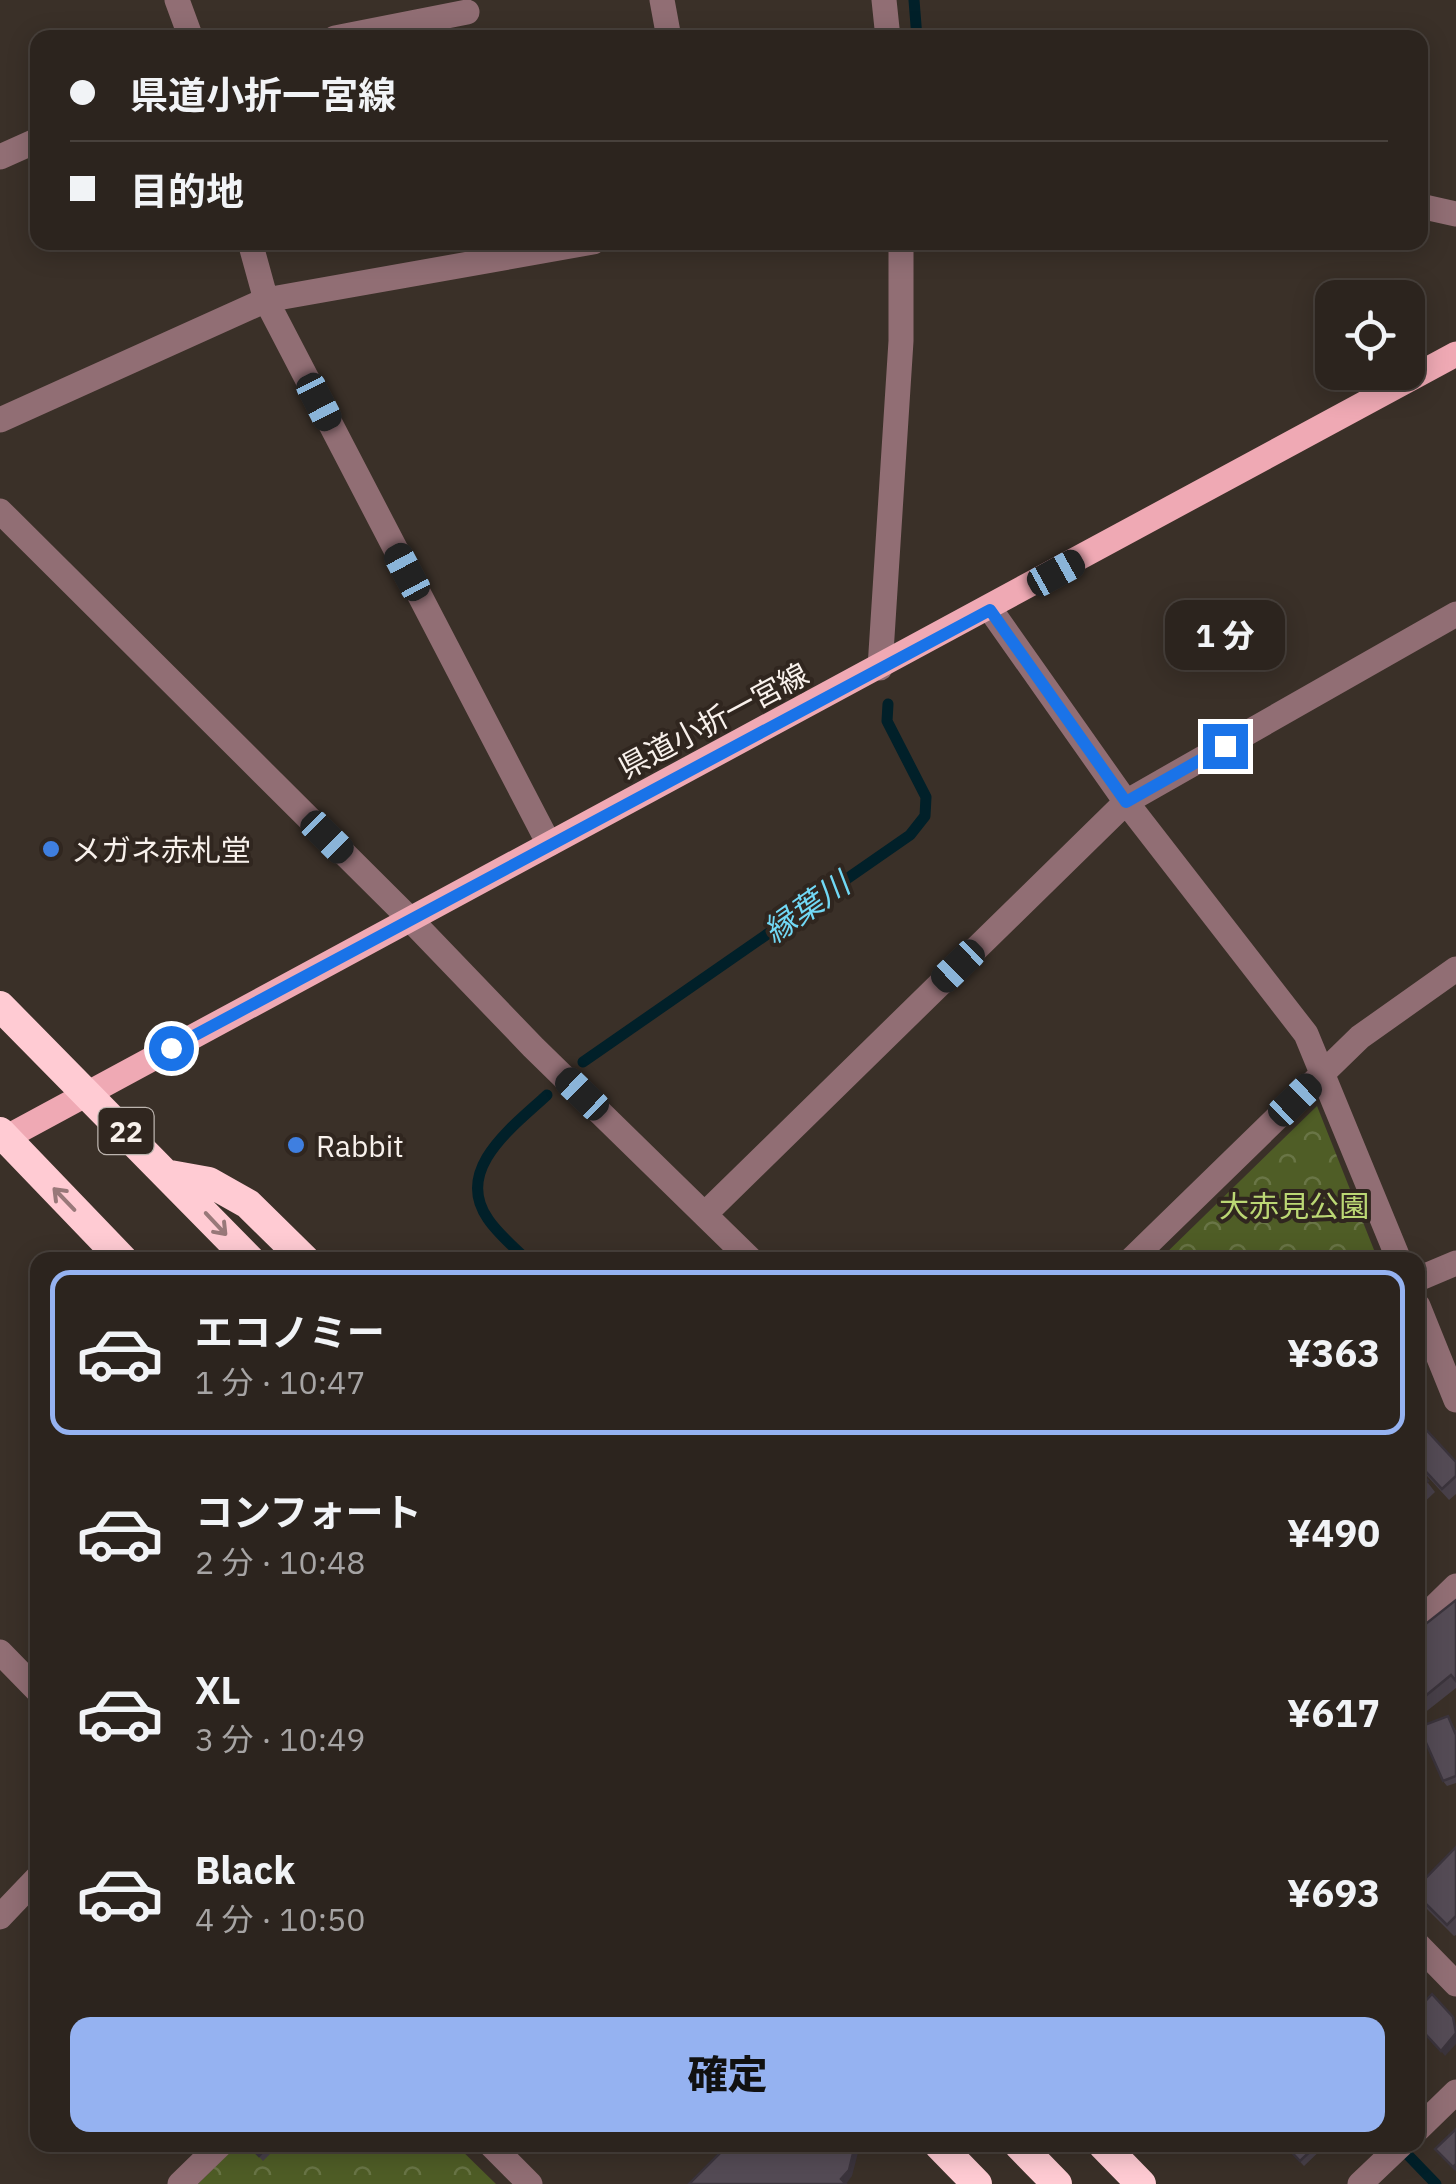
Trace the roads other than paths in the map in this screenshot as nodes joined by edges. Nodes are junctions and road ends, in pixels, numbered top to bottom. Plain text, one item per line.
1 (177, 0) edge
2 (662, 0) edge
3 (884, 0) edge
4 (467, 12) dead end
5 (188, 30) edge
6 (375, 30) edge
7 (668, 30) edge
8 (887, 30) edge
9 (30, 144) edge
10 (0, 158) edge
11 (1428, 208) edge
12 (1456, 214) edge
13 (252, 250) edge
14 (548, 250) edge
15 (902, 250) edge
16 (266, 300) junction
17 (1456, 354) edge
18 (0, 420) edge
19 (0, 511) edge
20 (990, 610) junction
21 (1456, 614) edge
22 (880, 668) junction
23 (1126, 802) junction
24 (548, 844) junction
25 (409, 918) junction
26 (1456, 969) edge
27 (0, 1006) edge
28 (1322, 1074) junction
29 (88, 1093) junction
30 (2, 1137) edge
31 (170, 1175) junction
32 (706, 1213) junction
33 (115, 1252) edge
34 (242, 1252) edge
35 (297, 1252) edge
36 (743, 1252) edge
37 (1139, 1252) edge
38 (1396, 1252) edge
39 (1456, 1263) edge
40 (1425, 1276) edge
41 (1425, 1323) edge
42 (1456, 1400) edge
43 (1456, 1586) edge
44 (1425, 1616) edge
45 (0, 1652) edge
46 (30, 1683) edge
47 (30, 1885) edge
48 (0, 1917) edge
49 (1425, 1951) edge
50 (1456, 1984) edge
51 (1456, 2092) edge
52 (1425, 2122) edge
53 (213, 2152) edge
54 (498, 2152) edge
55 (946, 2152) edge
56 (1026, 2152) edge
57 (1110, 2152) edge
58 (1394, 2152) edge
59 (180, 2184) edge
60 (530, 2184) edge
61 (977, 2184) edge
62 (1057, 2184) edge
63 (1141, 2184) edge
64 (1360, 2184) edge

1 - 5 street
2 - 7 street
3 - 8 street
4 - 6 street
9 - 10 street
11 - 12 street
13 - 16 street
14 - 16 street
15 - 22 street
16 - 18 street
16 - 24 street
17 - 20 main road, 県道小折一宮線
19 - 25 street
20 - 22 main road, 県道小折一宮線
20 - 23 street
21 - 23 street
22 - 24 main road, 県道小折一宮線
23 - 28 street
23 - 32 street
24 - 25 main road, 県道小折一宮線
25 - 29 main road, 県道小折一宮線
25 - 32 street
26 - 28 street
27 - 29 highway, 22
28 - 37 street
28 - 38 street
29 - 30 main road, 県道小折一宮線
29 - 31 highway, 22
33 -> 30 highway
31 -> 34 highway, 22
31 - 35 highway, 22
32 - 36 street
39 - 40 street
41 - 42 street
43 - 44 street
45 - 46 street
47 - 48 street
49 - 50 street
51 - 52 street
53 - 59 street
54 - 60 street
55 - 61 highway
56 - 62 highway
57 - 63 highway
58 - 64 street

